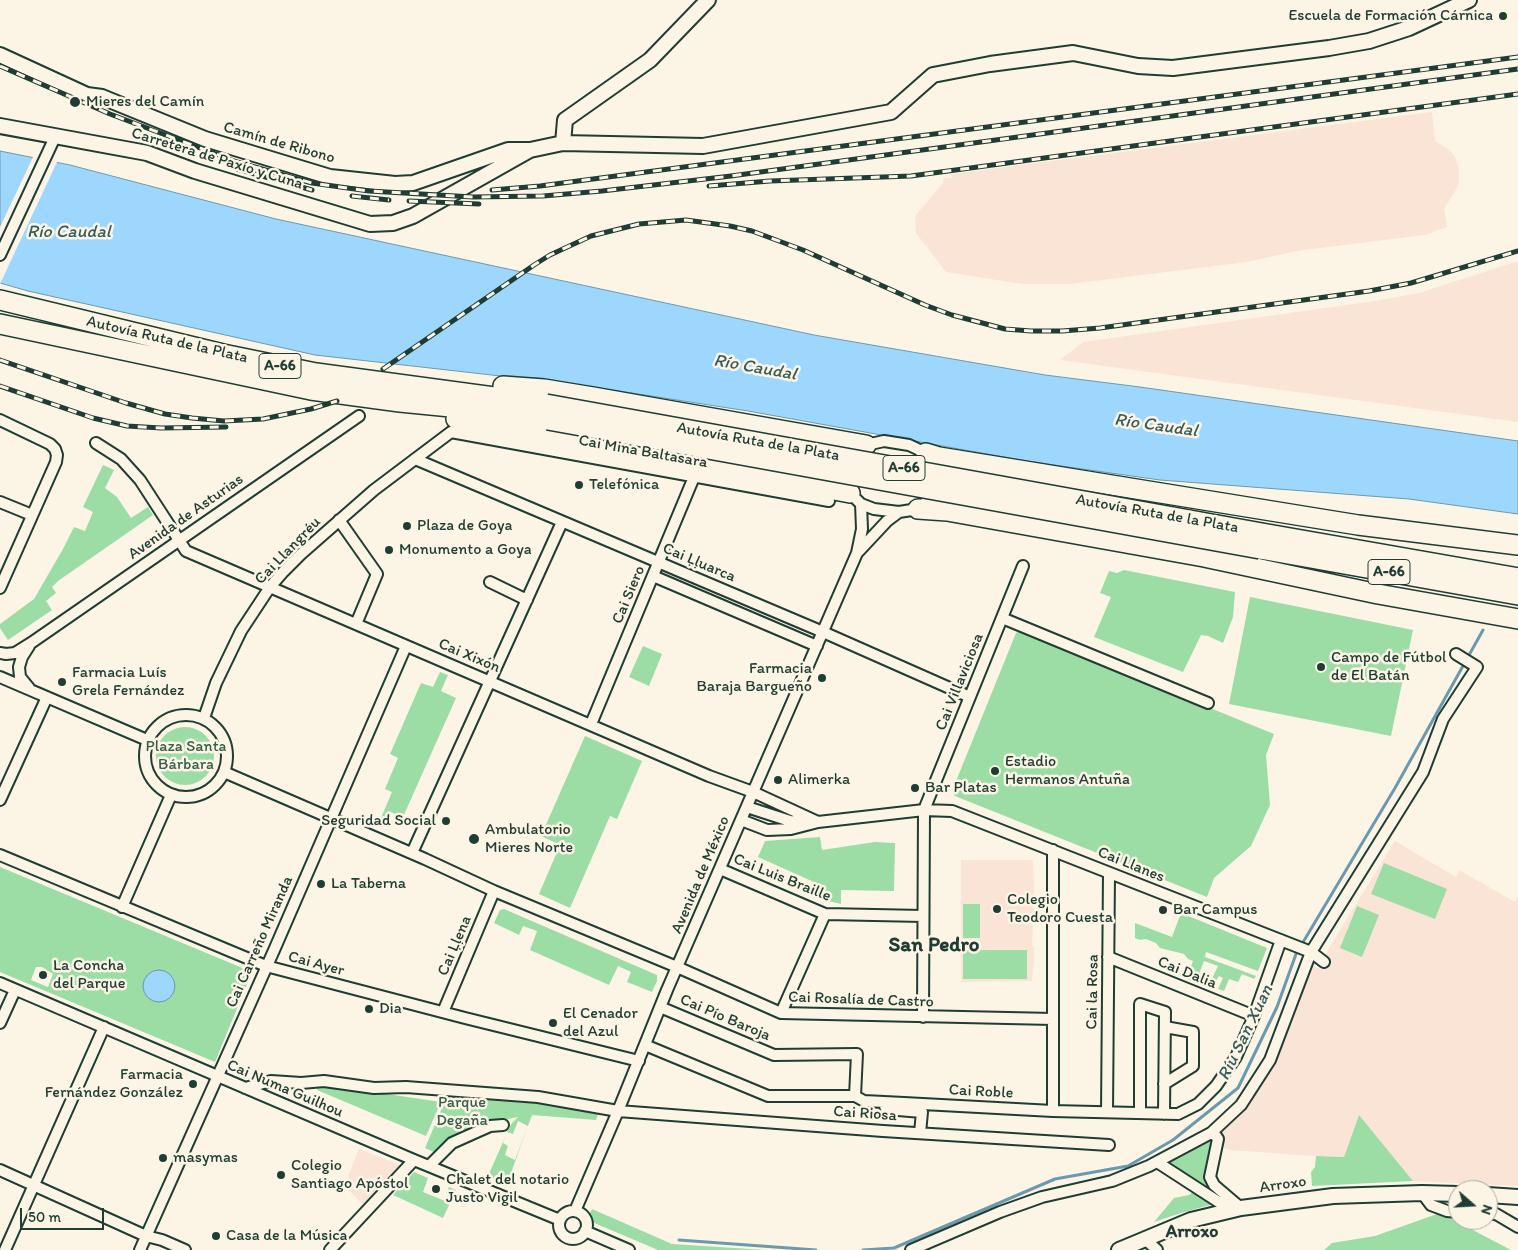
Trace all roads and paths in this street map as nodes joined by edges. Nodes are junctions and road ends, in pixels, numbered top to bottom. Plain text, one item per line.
1 (708, 0) edge
2 (1469, 0) edge
3 (0, 55) edge
4 (0, 126) edge
5 (55, 137) junction
6 (563, 143) junction
7 (530, 150) junction
8 (0, 255) edge
9 (0, 300) edge
10 (0, 324) edge
11 (316, 373) junction
12 (400, 402) junction
13 (547, 412) junction
14 (359, 416) dead end
15 (0, 420) edge
16 (451, 432) joint
17 (96, 443) dead end
18 (866, 445) junction
19 (926, 453) junction
20 (415, 459) junction
21 (694, 477) junction
22 (855, 498) junction
23 (829, 501) dead end
24 (0, 502) edge
25 (918, 509) junction
26 (899, 512) junction
27 (32, 515) junction
28 (339, 520) junction
29 (562, 522) junction
30 (1358, 525) junction
31 (179, 541) junction
32 (1261, 541) junction
33 (1518, 546) edge
34 (1518, 552) edge
35 (857, 553) junction
36 (658, 562) junction
37 (1023, 566) dead end
38 (1518, 567) edge
39 (653, 576) junction
40 (1518, 578) edge
41 (490, 582) dead end
42 (1462, 586) junction
43 (270, 587) junction
44 (0, 588) edge
45 (1378, 594) junction
46 (1518, 595) edge
47 (527, 600) junction
48 (1518, 604) edge
49 (1002, 618) junction
50 (1518, 620) edge
51 (356, 624) junction
52 (1518, 626) edge
53 (823, 632) junction
54 (31, 643) junction
55 (406, 646) junction
56 (817, 646) junction
57 (0, 653) edge
58 (1456, 654) dead end
59 (0, 677) edge
60 (490, 681) junction
61 (35, 692) junction
62 (47, 697) junction
63 (970, 697) junction
64 (1208, 703) dead end
65 (204, 718) junction
66 (591, 724) junction
67 (147, 740) junction
68 (224, 772) junction
69 (753, 792) junction
70 (171, 795) junction
71 (0, 800) edge
72 (747, 807) junction
73 (924, 810) junction
74 (330, 819) junction
75 (741, 820) junction
76 (818, 822) junction
77 (1053, 850) junction
78 (412, 853) junction
79 (0, 855) edge
80 (720, 869) junction
81 (1109, 872) junction
82 (494, 891) junction
83 (122, 907) junction
84 (825, 914) junction
85 (923, 916) junction
86 (1281, 940) junction
87 (1311, 952) junction
88 (1108, 957) junction
89 (1324, 962) dead end
90 (266, 966) junction
91 (678, 967) junction
92 (0, 983) edge
93 (15, 990) junction
94 (660, 1008) junction
95 (443, 1012) junction
96 (781, 1013) junction
97 (1254, 1016) junction
98 (923, 1017) junction
99 (1053, 1019) junction
100 (0, 1023) edge
101 (1165, 1027) junction
102 (104, 1028) junction
103 (645, 1045) junction
104 (639, 1061) junction
105 (216, 1076) junction
106 (1164, 1084) junction
107 (245, 1088) junction
108 (855, 1096) junction
109 (904, 1103) junction
110 (618, 1111) junction
111 (1053, 1111) junction
112 (1107, 1112) junction
113 (1138, 1113) junction
114 (1164, 1114) junction
115 (503, 1125) dead end
116 (1211, 1132) junction
117 (920, 1133) junction
118 (1109, 1146) dead end
119 (414, 1160) junction
120 (1158, 1162) junction
121 (429, 1166) junction
122 (0, 1170) edge
123 (34, 1185) junction
124 (1422, 1193) junction
125 (1448, 1194) edge
126 (1498, 1195) edge
127 (1518, 1197) edge
128 (1236, 1209) junction
129 (575, 1211) junction
130 (1448, 1211) edge
131 (1498, 1215) edge
132 (560, 1220) junction
133 (1518, 1227) edge
134 (585, 1231) junction
135 (146, 1236) junction
136 (1146, 1239) junction
137 (5, 1250) edge
138 (140, 1250) edge
139 (184, 1250) edge
140 (330, 1250) edge
141 (629, 1250) edge
142 (911, 1250) edge
143 (1119, 1250) edge
144 (1157, 1250) edge

1 - 6 street
2 - 6 street
3 - 7 street, Camín de Ribono
4 - 5 street, Carretera de Paxío y Cuna
5 - 7 street, Carretera de Paxío y Cuna
5 - 8 street
6 - 7 street
9 - 11 highway, Autovía Ruta de la Plata / A-66
10 - 12 highway, Autovía Ruta de la Plata / A-66
11 - 13 highway, Autovía Ruta de la Plata / A-66
11 - 18 highway
12 - 13 highway, Autovía Ruta de la Plata / A-66
12 - 22 highway
13 - 32 highway, Autovía Ruta de la Plata / A-66, bridge
14 - 31 street, Avenida de Asturias
15 - 27 street
16 - 20 street, Cai Llangréu
16 - 21 street, Cai Mina Baltasara
17 - 31 street, Cai Xixón
18 - 19 street
18 - 22 street
19 - 25 street
19 - 30 highway, A-66
20 - 28 street, Cai Llangréu
20 - 29 street, Cai Ḷḷuarca
21 - 23 street, Cai Mina Baltasara
21 - 36 street, Cai Siero
22 - 26 street
22 - 35 street, Avenida de México
24 - 27 street
25 - 26 street
25 - 45 highway
26 - 35 street, Avenida de México
27 - 44 street
28 - 43 street, Cai Llangréu
28 - 51 street
29 - 36 street, Cai Ḷḷuarca
29 - 47 street
30 - 33 highway, A-66
30 - 34 highway
31 - 43 street, Cai Xixón
31 - 54 street, Avenida de Asturias
32 - 38 highway
32 - 40 highway, Autovía Ruta de la Plata / A-66
32 - 42 highway, Autovía Ruta de la Plata / A-66
35 - 53 street, Avenida de México
36 - 39 street, Cai Siero
36 - 53 street, Cai Ḷḷuarca
37 - 49 street, Cai Villaviciosa
39 - 56 street
39 - 66 street, Cai Siero
41 - 47 street
42 - 46 highway, Autovía Ruta de la Plata / A-66
42 - 48 highway
43 - 51 street, Cai Xixón
43 - 65 street, Cai Llangréu
45 - 50 highway
45 - 52 highway, A-66
47 - 60 street
49 - 63 street, Cai Villaviciosa
49 - 64 street
51 - 55 street, Cai Xixón
53 - 56 street, Avenida de México
53 - 63 street, Cai Ḷḷuarca
54 - 57 street, Avenida de Asturias
54 - 61 street, Avenida de Asturias
55 - 60 street, Cai Xixón
55 - 74 street, Cai Carreño Miranda
56 - 69 street, Avenida de México
58 - 87 street
59 - 61 street
60 - 66 street, Cai Xixón
60 - 78 street
61 - 62 street
62 - 67 street
62 - 71 street
63 - 73 street, Cai Villaviciosa
65 - 67 street
65 - 68 street
66 - 69 street, Cai Xixón
67 - 70 street
68 - 70 street
68 - 74 street, Cai Rosalía de Castro
69 - 72 street, Avenida de México
69 - 76 street, Cai Xixón
70 - 83 street
72 - 75 street, Avenida de México
72 - 76 street
73 - 76 street, Cai Llanes
73 - 77 street, Cai Llanes
73 - 85 street
74 - 78 street, Cai Rosalía de Castro
74 - 90 street, Cai Carreño Miranda
75 - 76 street
75 - 80 street, Avenida de México
77 - 81 street, Cai Llanes
77 - 99 street
78 - 82 street, Cai Rosalía de Castro
79 - 83 street, Cai Ayer
80 - 84 street, Cai Luis Braille
80 - 91 street, Avenida de México
81 - 86 street, Cai Llanes
81 - 88 street, Cai la Rosa
82 - 91 street, Cai Rosalía de Castro
82 - 95 street, Cai Ḷḷena
83 - 90 street, Cai Ayer
84 - 85 street, Cai Luis Braille
84 - 96 street
85 - 98 street
86 - 87 street, Cai Llanes
86 - 97 street, Cai Roble
87 - 89 street, Cai Llanes
87 - 116 street
88 - 97 street, Cai Dalia
88 - 112 street, Cai la Rosa
90 - 95 street, Cai Ayer
90 - 105 street, Cai Carreño Miranda
91 - 94 street, Avenida de México
91 - 96 street, Cai Rosalía de Castro
92 - 93 street, Cai Numa Guilhou
93 - 100 street
93 - 102 street, Cai Numa Guilhou
94 - 103 street, Avenida de México
94 - 108 street, Cai Pío Baroja
95 - 104 street, Cai Ayer
96 - 98 street, Cai Rosalía de Castro
97 - 114 street, Cai Roble
98 - 99 street, Cai Rosalía de Castro
99 - 111 street
101 - 106 street
101 - 106 street
101 - 113 street
102 - 105 street, Cai Numa Guilhou
102 - 123 street
103 - 104 street, Avenida de México
103 - 108 street, Cai Roble
104 - 110 street, Avenida de México
105 - 107 street, Cai Numa Guilhou
105 - 135 street, Cai Carreño Miranda
106 - 114 street
107 - 110 street, Cai Riosa
107 - 119 street, Cai Numa Guilhou
108 - 109 street, Cai Roble
109 - 111 street, Cai Roble
109 - 117 street
110 - 117 street, Cai Riosa
110 - 129 street, Avenida de México
111 - 112 street, Cai Roble
112 - 113 street, Cai Roble
113 - 114 street, Cai Roble
115 - 121 street
116 - 120 street
116 - 128 street
117 - 118 street, Cai Riosa
119 - 121 street, Cai Numa Guilhou
119 - 140 street
120 - 128 street
120 - 142 street
121 - 132 street, Cai Numa Guilhou
122 - 123 street
123 - 135 street
123 - 137 street
124 - 125 street, Arroxo
124 - 128 street, Arroxo
124 - 130 street
126 - 127 street
128 - 136 street, Arroxo
129 - 132 street
129 - 134 street
131 - 133 street
132 - 134 street
134 - 141 street
135 - 138 street, Cai Carreño Miranda
135 - 139 street
136 - 143 street, Arroxo
136 - 144 street

